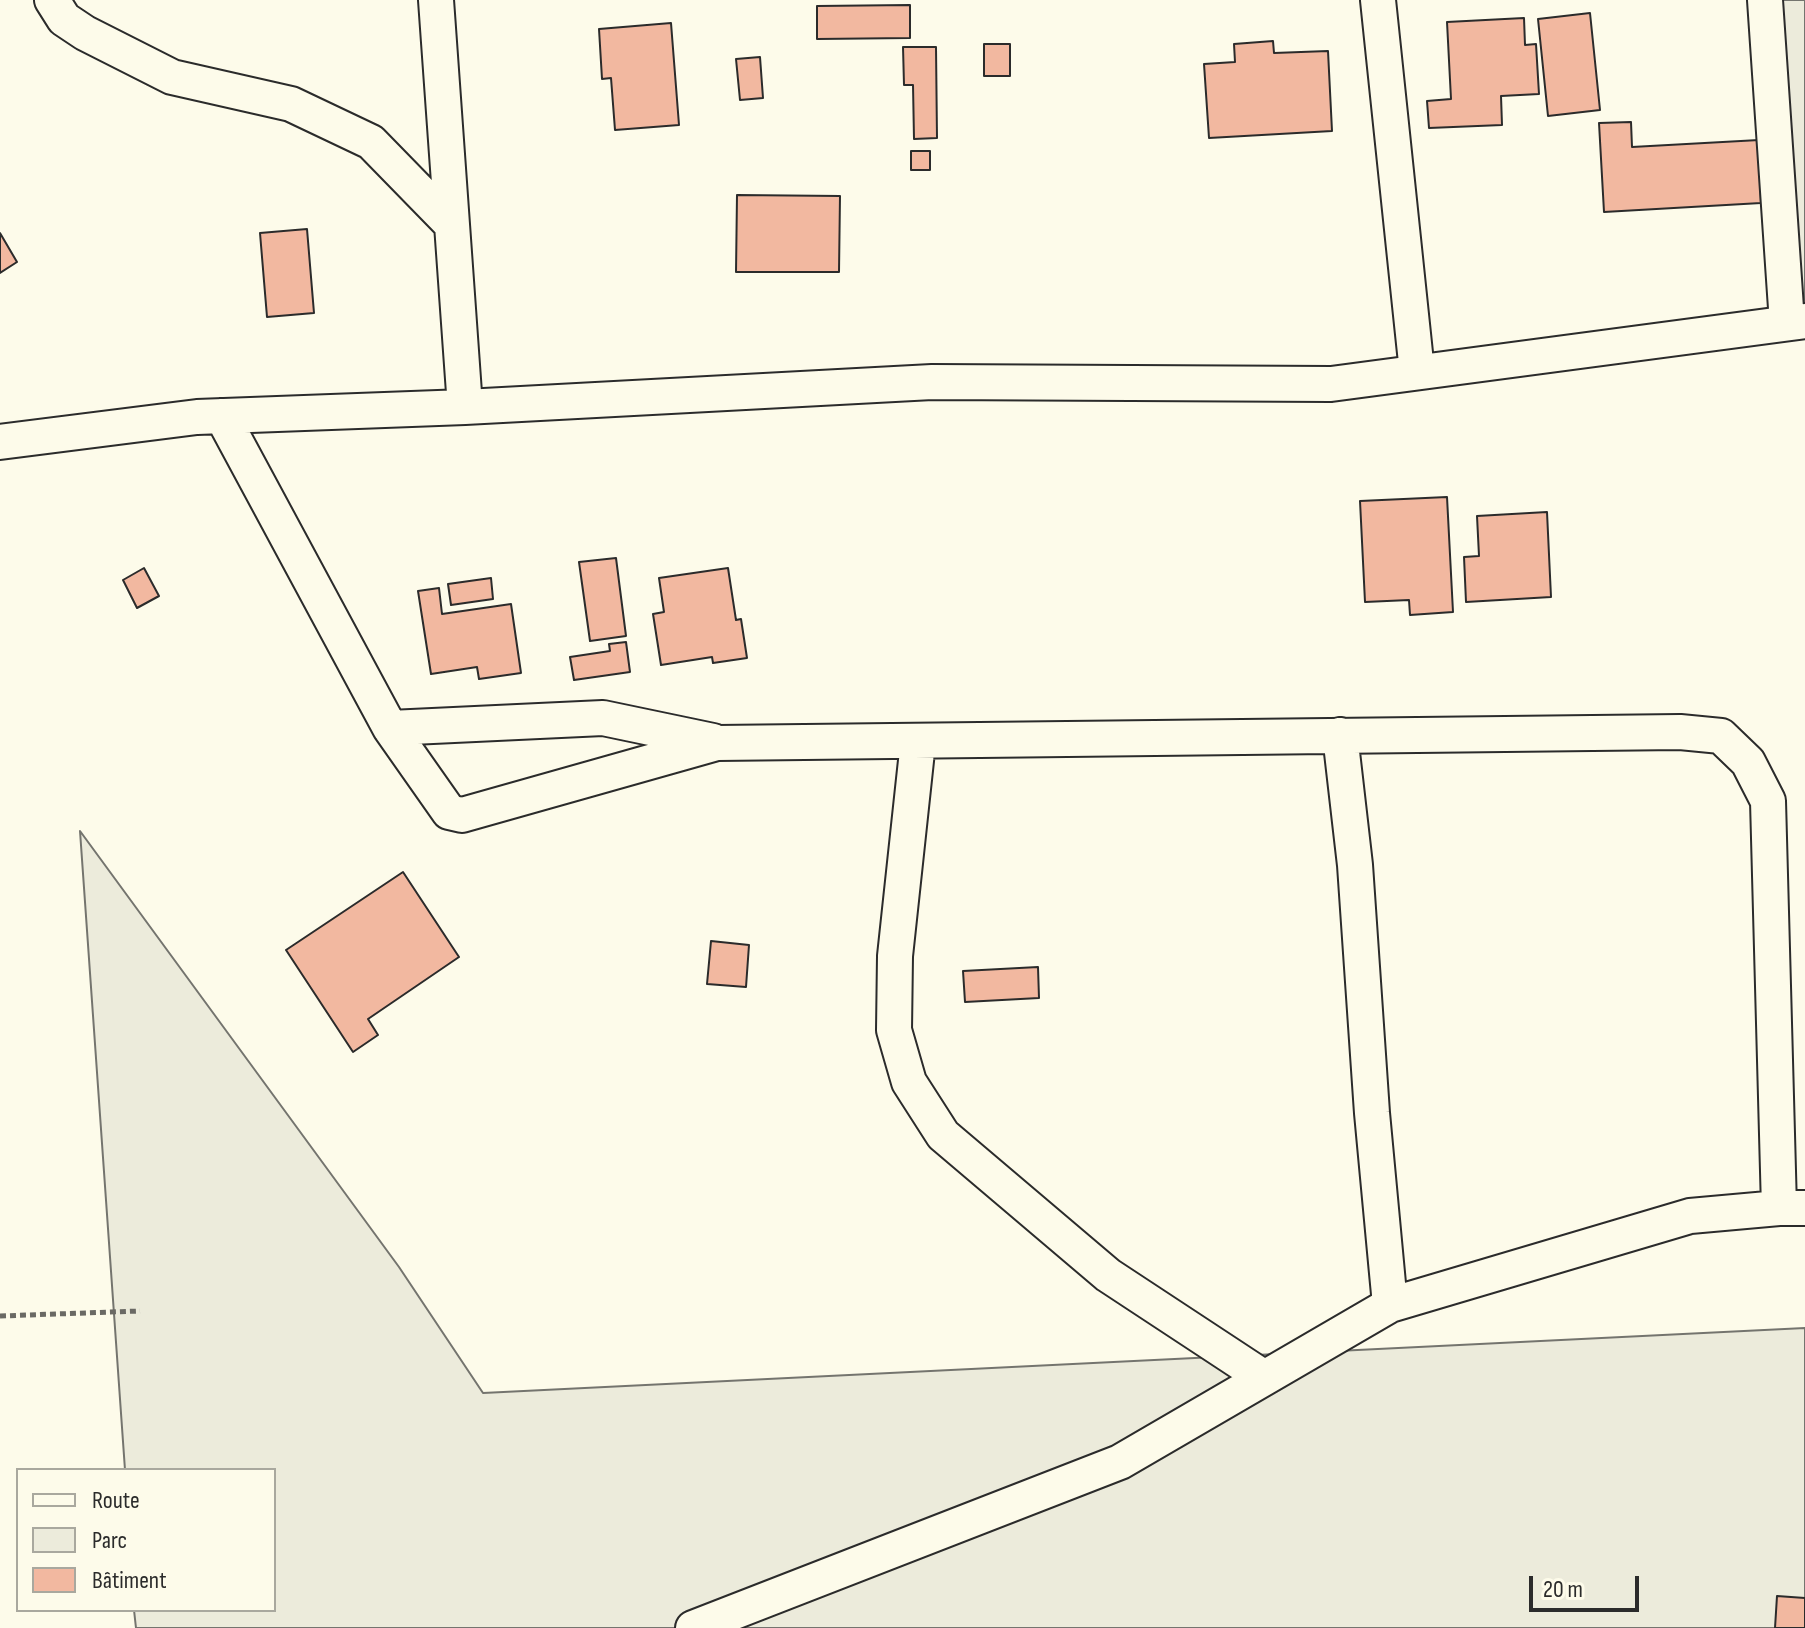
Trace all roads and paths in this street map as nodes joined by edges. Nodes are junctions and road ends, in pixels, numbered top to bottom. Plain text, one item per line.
1 (52, 0) edge
2 (436, 0) edge
3 (1378, 0) edge
4 (1765, 0) edge
5 (452, 225) junction
6 (1796, 322) edge
7 (1417, 372) junction
8 (465, 407) junction
9 (222, 416) junction
10 (0, 442) edge
11 (390, 728) junction
12 (1340, 735) junction
13 (918, 742) junction
14 (717, 743) junction
15 (1792, 1208) edge
16 (1390, 1305) junction
17 (140, 1311) dead end
18 (0, 1316) edge
19 (1263, 1377) junction
20 (693, 1628) edge

1 - 5 street
2 - 5 street
3 - 7 street
4 - 6 street
5 - 8 street
6 - 7 street
7 - 8 street
8 - 9 street
9 - 10 street
9 - 11 street
11 - 14 street
11 - 14 street
12 - 13 street
12 - 15 street
12 - 16 street
13 - 14 street
13 - 19 street
15 - 16 street
16 - 19 street
17 - 18 path
19 - 20 street

